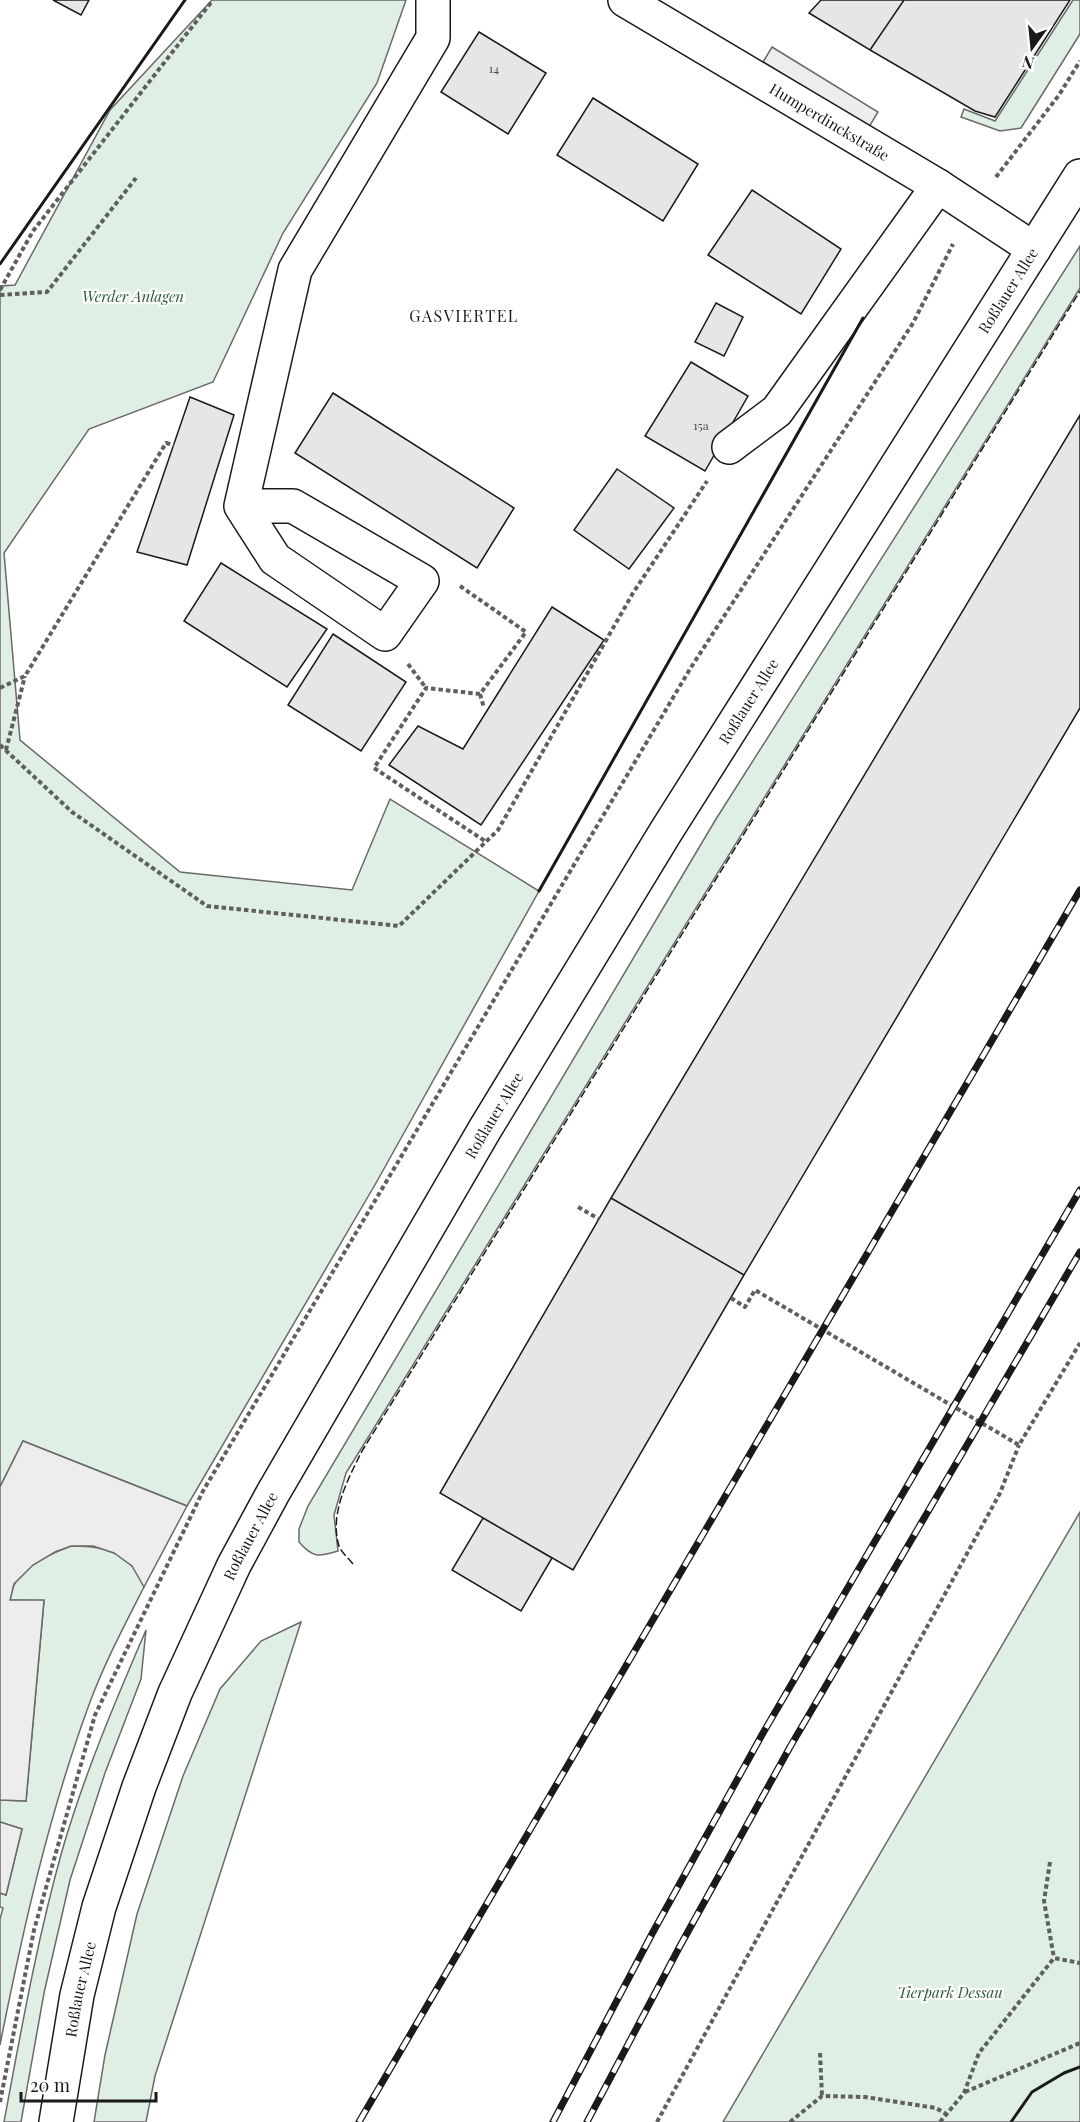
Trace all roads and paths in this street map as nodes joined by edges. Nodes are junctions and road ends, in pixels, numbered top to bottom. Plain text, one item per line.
1 (213, 0) edge
2 (433, 0) edge
3 (625, 0) edge
4 (1080, 176) edge
5 (136, 178) dead end
6 (938, 186) junction
7 (1034, 249) junction
8 (0, 290) edge
9 (0, 296) edge
10 (174, 445) dead end
11 (729, 447) joint
12 (241, 506) junction
13 (422, 581) junction
14 (25, 676) junction
15 (0, 688) edge
16 (480, 694) junction
17 (484, 708) dead end
18 (0, 745) edge
19 (6, 751) junction
20 (485, 841) junction
21 (578, 1207) dead end
22 (599, 1219) dead end
23 (731, 1298) dead end
24 (1080, 1343) edge
25 (1019, 1445) junction
26 (1050, 1862) dead end
27 (1054, 1958) junction
28 (1080, 1963) edge
29 (1080, 2043) edge
30 (820, 2053) dead end
31 (964, 2092) junction
32 (822, 2096) junction
33 (946, 2114) junction
34 (56, 2122) edge
35 (657, 2122) edge
36 (790, 2122) edge
37 (940, 2122) edge

1 - 8 path
2 - 12 main road
3 - 6 main road, Humperdinckstraße
4 - 7 main road, Roßlauer Allee
5 - 9 path
6 - 7 main road, Humperdinckstraße
6 - 11 main road
7 - 34 main road, Roßlauer Allee
10 - 14 path
11 - 20 path
12 - 13 main road
12 - 13 main road
13 - 16 path
14 - 15 path
14 - 19 path
16 - 17 path
16 - 20 path
18 - 19 path
19 - 20 path
21 - 22 path
23 - 25 path
24 - 25 path
25 - 35 path
26 - 27 path
27 - 28 path
27 - 31 path
29 - 31 path
30 - 32 path
31 - 33 path
32 - 33 path
32 - 36 path
33 - 37 path

